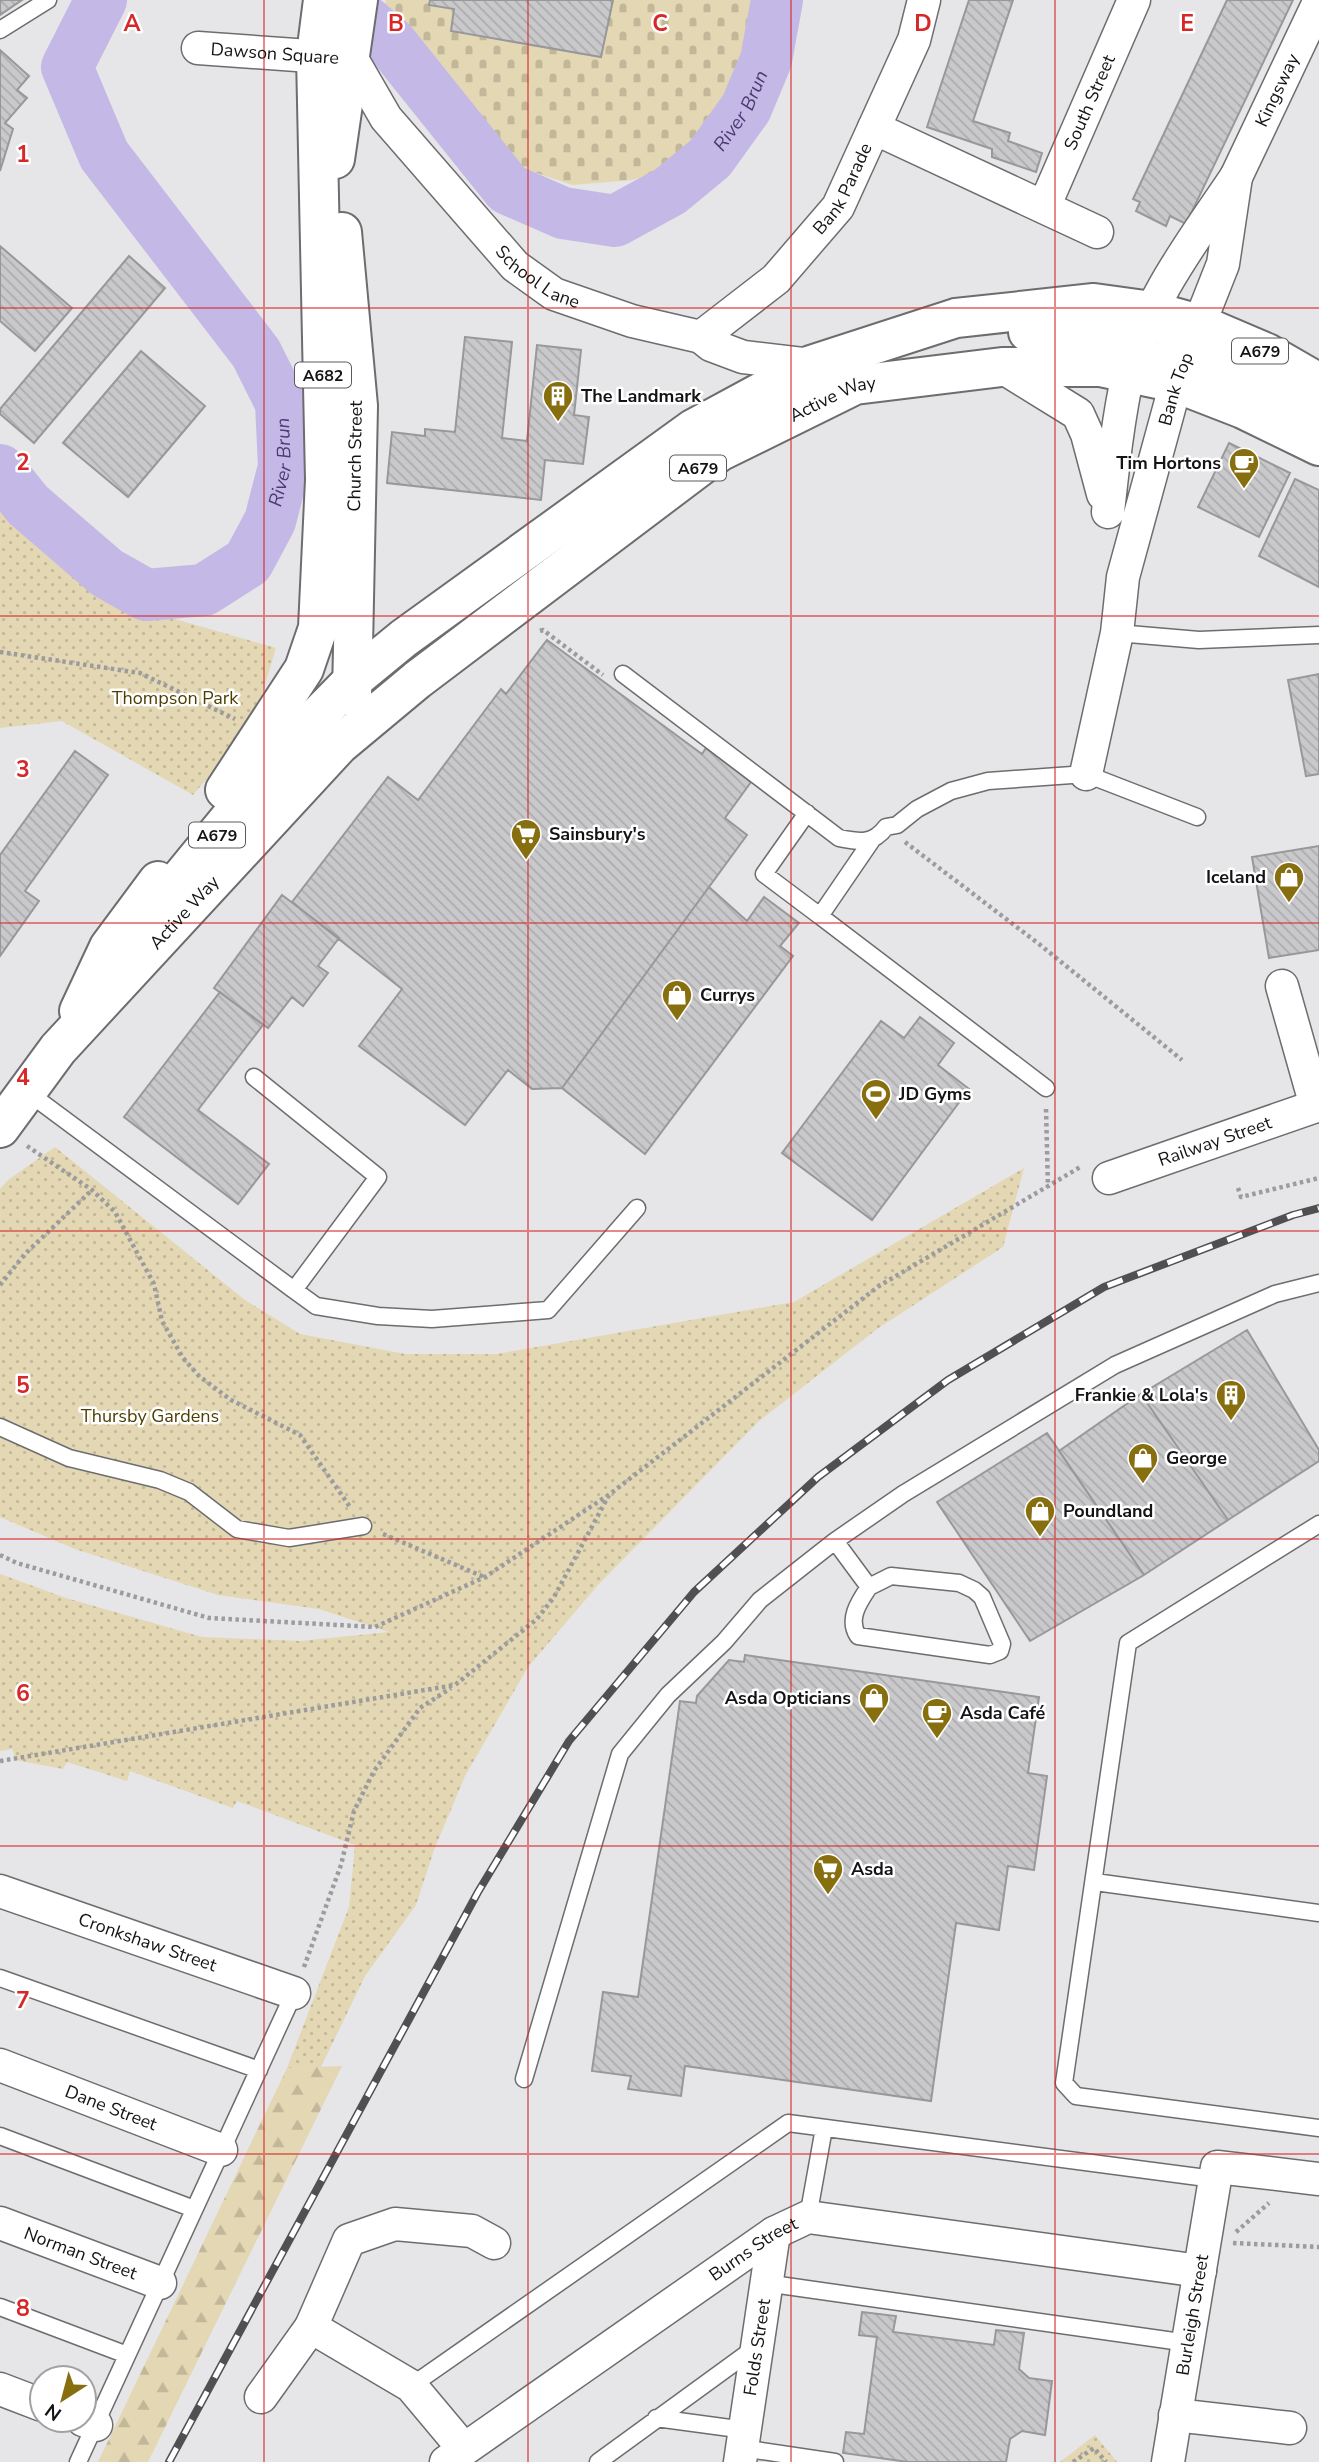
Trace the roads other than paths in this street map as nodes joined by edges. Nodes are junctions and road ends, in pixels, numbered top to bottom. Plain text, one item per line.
1 (48, 0) edge
2 (924, 0) edge
3 (1134, 0) edge
4 (1319, 2) edge
5 (338, 24) edge
6 (0, 30) edge
7 (198, 48) dead end
8 (874, 128) junction
9 (1236, 177) junction
10 (1044, 207) junction
11 (1097, 232) dead end
12 (1152, 311) junction
13 (911, 332) junction
14 (1194, 336) junction
15 (701, 337) junction
16 (1133, 361) junction
17 (811, 365) junction
18 (1002, 367) junction
19 (1176, 383) junction
20 (1319, 383) edge
21 (1319, 413) edge
22 (1319, 446) edge
23 (1108, 512) junction
24 (1123, 577) junction
25 (318, 628) junction
26 (1117, 633) junction
27 (1319, 635) edge
28 (623, 674) dead end
29 (354, 679) junction
30 (417, 680) junction
31 (264, 733) joint
32 (339, 745) junction
33 (1086, 774) junction
34 (807, 813) junction
35 (1197, 817) dead end
36 (872, 839) junction
37 (820, 916) junction
38 (1282, 985) dead end
39 (86, 997) junction
40 (58, 1049) junction
41 (254, 1077) dead end
42 (1046, 1088) road end
43 (26, 1091) junction
44 (1317, 1106) edge
45 (9, 1134) edge
46 (1097, 1171) road end
47 (637, 1208) dead end
48 (1319, 1283) edge
49 (294, 1290) junction
50 (0, 1427) edge
51 (1319, 1524) edge
52 (363, 1526) road end
53 (835, 1541) junction
54 (869, 1587) junction
55 (1095, 1882) junction
56 (0, 1891) edge
57 (1319, 1913) edge
58 (0, 1978) edge
59 (294, 1993) joint
60 (0, 2065) edge
61 (259, 2070) junction
62 (524, 2079) dead end
63 (824, 2128) junction
64 (1319, 2128) edge
65 (0, 2136) edge
66 (221, 2150) junction
67 (1216, 2173) junction
68 (1309, 2178) edge
69 (194, 2209) junction
70 (808, 2217) junction
71 (0, 2223) edge
72 (774, 2233) junction
73 (494, 2243) dead end
74 (1199, 2271) junction
75 (160, 2283) junction
76 (765, 2283) junction
77 (0, 2307) edge
78 (310, 2327) junction
79 (1188, 2343) junction
80 (756, 2347) junction
81 (127, 2355) junction
82 (411, 2386) junction
83 (0, 2389) edge
84 (261, 2397) dead end
85 (28, 2400) edge
86 (98, 2408) edge
87 (1175, 2416) junction
88 (656, 2418) junction
89 (1290, 2428) dead end
90 (86, 2434) edge
91 (743, 2447) edge
92 (455, 2455) edge
93 (78, 2462) edge
94 (598, 2462) edge
95 (835, 2462) edge
96 (1168, 2462) edge

1 - 6 lane
2 - 8 street, Bank Parade
3 - 10 street, South Street
4 - 9 street, Kingsway
5 - 7 street, Dawson Square
5 - 15 street, School Lane
5 - 25 main road, Church Street / A682
5 - 29 main road, Church Street / A682
8 - 10 street
8 - 15 street, Bank Parade
9 - 12 street, Kingsway
9 - 14 street, Kingsway
10 - 11 street
12 - 13 main road, Active Way / A679
12 - 14 main road, A679
12 - 16 street, Bank Top
13 - 16 main road, A679
13 - 17 main road, Active Way / A679
14 - 19 street, Bank Top
14 - 20 main road, A679
14 - 21 main road, A679
15 - 17 street, School Lane
16 - 18 main road, Active Way / A679
16 - 19 main road, A679
16 - 23 street, Bank Top
17 - 29 main road, Active Way / A679
18 - 23 street, Bank Top
18 - 30 main road, Active Way / A679
19 - 22 main road, A679
19 - 24 street, Bank Top
23 - 24 street, Bank Top
24 - 26 street, Bank Top
25 - 29 main road
25 - 31 main road, Church Street / A682
26 - 27 lane
26 - 33 street, Bank Top
28 - 34 lane
29 - 30 main road, Active Way
29 - 32 main road, Church Street / A682
29 - 39 main road, Active Way / A679
30 - 32 main road, Active Way / A679
31 - 39 main road, Active Way / A682
32 - 40 main road, Active Way / A679
33 - 35 lane
33 - 36 lane
34 - 36 lane
34 - 37 lane
36 - 37 lane
37 - 42 lane
38 - 44 street
39 - 40 main road, Active Way / A679
40 - 43 main road
41 - 49 lane
43 - 45 main road
43 - 49 lane
44 - 46 street, Railway Street
47 - 49 lane
48 - 53 lane
50 - 52 lane
51 - 55 lane
53 - 54 lane
53 - 62 lane
54 - 54 lane
55 - 57 lane
55 - 64 lane
56 - 59 street, Cronkshaw Street
58 - 61 lane
59 - 61 lane
60 - 66 street, Dane Street
61 - 66 lane
63 - 67 lane
63 - 70 lane
63 - 82 lane
65 - 69 lane
66 - 69 lane
67 - 68 street
67 - 74 street, Burleigh Street
69 - 75 lane
70 - 72 street, Burns Street
70 - 74 street, Burns Street
71 - 75 street, Norman Street
72 - 76 street, Folds Street
72 - 92 street, Burns Street
73 - 78 street
74 - 79 street, Burleigh Street
75 - 81 lane
76 - 79 lane
76 - 80 street, Folds Street
77 - 81 lane
78 - 82 street
78 - 84 street
79 - 87 street, Burleigh Street
80 - 88 lane
80 - 91 street, Folds Street
81 - 86 lane
82 - 92 street
83 - 85 street
87 - 89 street
87 - 96 street, Burleigh Street
88 - 91 lane
88 - 94 lane
90 - 93 lane
91 - 95 lane

